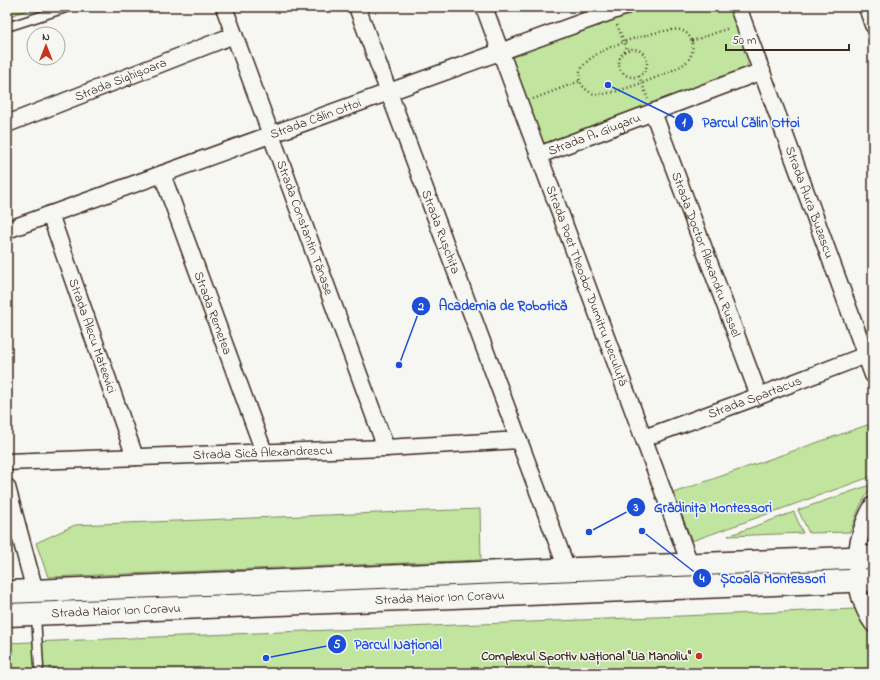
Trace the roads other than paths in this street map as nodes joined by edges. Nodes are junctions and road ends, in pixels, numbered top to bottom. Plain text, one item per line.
1 (70, 7) edge
2 (224, 7) edge
3 (357, 7) edge
4 (484, 7) edge
5 (738, 7) edge
6 (867, 7) edge
7 (616, 8) edge
8 (873, 25) edge
9 (7, 27) edge
10 (234, 34) junction
11 (500, 51) junction
12 (762, 71) junction
13 (388, 92) junction
14 (653, 112) junction
15 (7, 124) edge
16 (271, 134) junction
17 (539, 155) junction
18 (162, 174) junction
19 (50, 214) junction
20 (7, 230) edge
21 (866, 354) junction
22 (873, 375) edge
23 (759, 396) junction
24 (644, 438) junction
25 (519, 440) junction
26 (386, 448) junction
27 (264, 452) junction
28 (135, 457) junction
29 (7, 462) edge
30 (7, 487) edge
31 (873, 505) edge
32 (864, 557) edge
33 (690, 564) junction
34 (567, 569) junction
35 (865, 580) edge
36 (277, 581) junction
37 (691, 587) junction
38 (35, 591) junction
39 (7, 592) edge
40 (569, 592) junction
41 (278, 604) junction
42 (36, 614) junction
43 (7, 615) edge
44 (873, 624) edge
45 (39, 667) road end

1 - 9 lane
2 - 10 street, Strada Constantin Tănase
3 - 13 street, Strada Rușchița
4 - 11 street, Strada Poet Theodor Dumitru Neculuță
5 - 12 street, Strada Aura Buzescu
6 - 8 street
7 - 11 street, Strada Călin Ottoi
10 - 15 street, Strada Sighișoara
10 - 16 street, Strada Constantin Tănase
11 - 13 street, Strada Călin Ottoi
11 - 17 street, Strada Poet Theodor Dumitru Neculuță
12 - 14 street, Strada A. Giugaru
12 - 21 street, Strada Aura Buzescu
13 - 16 street, Strada Călin Ottoi
13 - 25 street, Strada Rușchița
14 - 17 street, Strada A. Giugaru
14 - 23 street, Strada Doctor Alexandru Russel
16 - 18 street, Strada Călin Ottoi
16 - 26 street, Strada Constantin Tănase
17 - 24 street, Strada Poet Theodor Dumitru Neculuță
18 - 19 street, Strada Călin Ottoi
18 - 27 street, Strada Remetea
19 - 20 street, Strada Călin Ottoi
19 - 28 street, Strada Alecu Mateevici
21 - 22 street, Strada Aura Buzescu
21 - 23 street, Strada Spartacus
23 - 24 street, Strada Spartacus
24 - 33 street, Strada Poet Theodor Dumitru Neculuță
25 - 26 street, Strada Sică Alexandrescu
25 - 34 street, Strada Rușchița
26 - 27 street, Strada Sică Alexandrescu
27 - 28 street, Strada Sică Alexandrescu
28 - 29 street, Strada Sică Alexandrescu
30 - 38 street
31 - 32 street
32 - 33 street, Strada Maior Ion Coravu
32 - 35 street
33 - 34 street, Strada Maior Ion Coravu
33 - 37 street
34 - 36 street, Strada Maior Ion Coravu
34 - 40 street
35 - 37 street, Strada Maior Ion Coravu
35 - 44 street
36 - 38 street, Strada Maior Ion Coravu
36 - 41 street
37 - 40 street, Strada Maior Ion Coravu
38 - 39 street, Strada Maior Ion Coravu
38 - 42 street
40 - 41 street, Strada Maior Ion Coravu
41 - 42 street, Strada Maior Ion Coravu
42 - 43 street, Strada Maior Ion Coravu
42 - 45 lane

